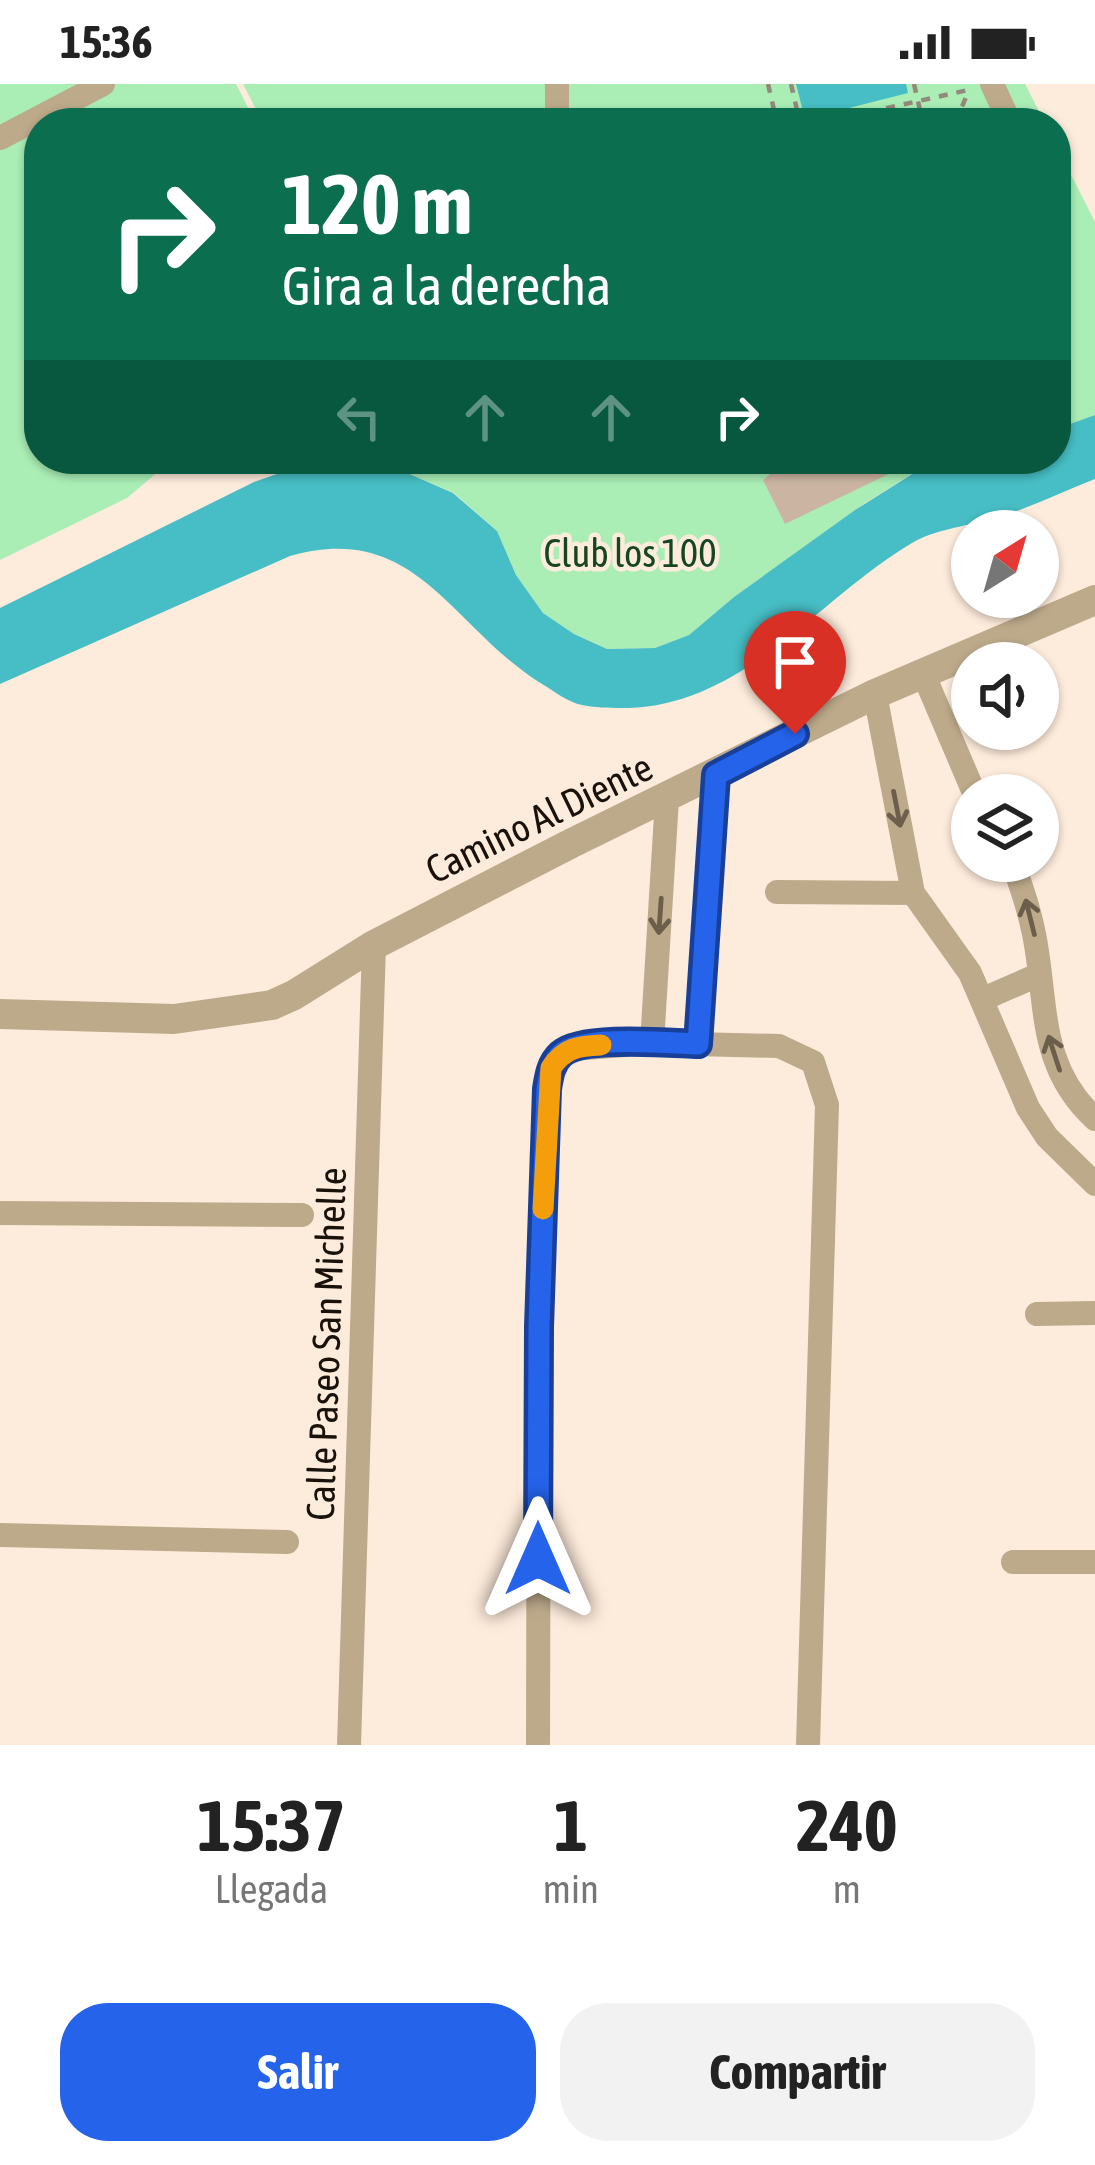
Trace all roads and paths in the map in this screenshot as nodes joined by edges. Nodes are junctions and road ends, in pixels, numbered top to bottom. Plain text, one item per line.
1 (103, 84) edge
2 (914, 84) edge
3 (976, 86) edge
4 (918, 102) junction
5 (58, 108) edge
6 (889, 108) edge
7 (919, 108) edge
8 (997, 108) edge
9 (1095, 600) edge
10 (923, 673) junction
11 (875, 694) junction
12 (966, 774) edge
13 (716, 775) junction
14 (667, 799) junction
15 (1018, 882) edge
16 (777, 892) dead end
17 (913, 893) junction
18 (374, 945) junction
19 (1038, 975) junction
20 (983, 999) junction
21 (0, 1014) edge
22 (652, 1043) junction
23 (698, 1044) junction
24 (1095, 1119) edge
25 (1095, 1184) edge
26 (0, 1214) edge
27 (302, 1215) dead end
28 (1095, 1313) edge
29 (1037, 1314) dead end
30 (0, 1535) edge
31 (287, 1542) dead end
32 (1012, 1562) dead end
33 (1095, 1562) edge
34 (350, 1745) edge
35 (538, 1745) edge
36 (808, 1745) edge

1 - 5 street
2 - 4 path
3 - 4 path
3 - 8 street
4 - 6 path
4 - 7 path
9 - 10 street, Camino Al Diente
10 - 11 street, Camino Al Diente
10 - 12 street
11 - 13 street, Camino Al Diente
11 -> 17 street
13 - 14 street, Camino Al Diente
13 - 23 street
14 - 18 street, Camino Al Diente
14 -> 22 street
19 -> 15 street
16 - 17 street
17 - 20 street
18 - 21 street, Camino Al Diente
18 - 34 street, Calle Paseo San Michelle
19 - 20 street
24 -> 19 street
20 - 25 street
22 - 23 street
22 - 35 street
23 - 36 street
26 - 27 street
28 - 29 street
30 - 31 street
32 - 33 street

